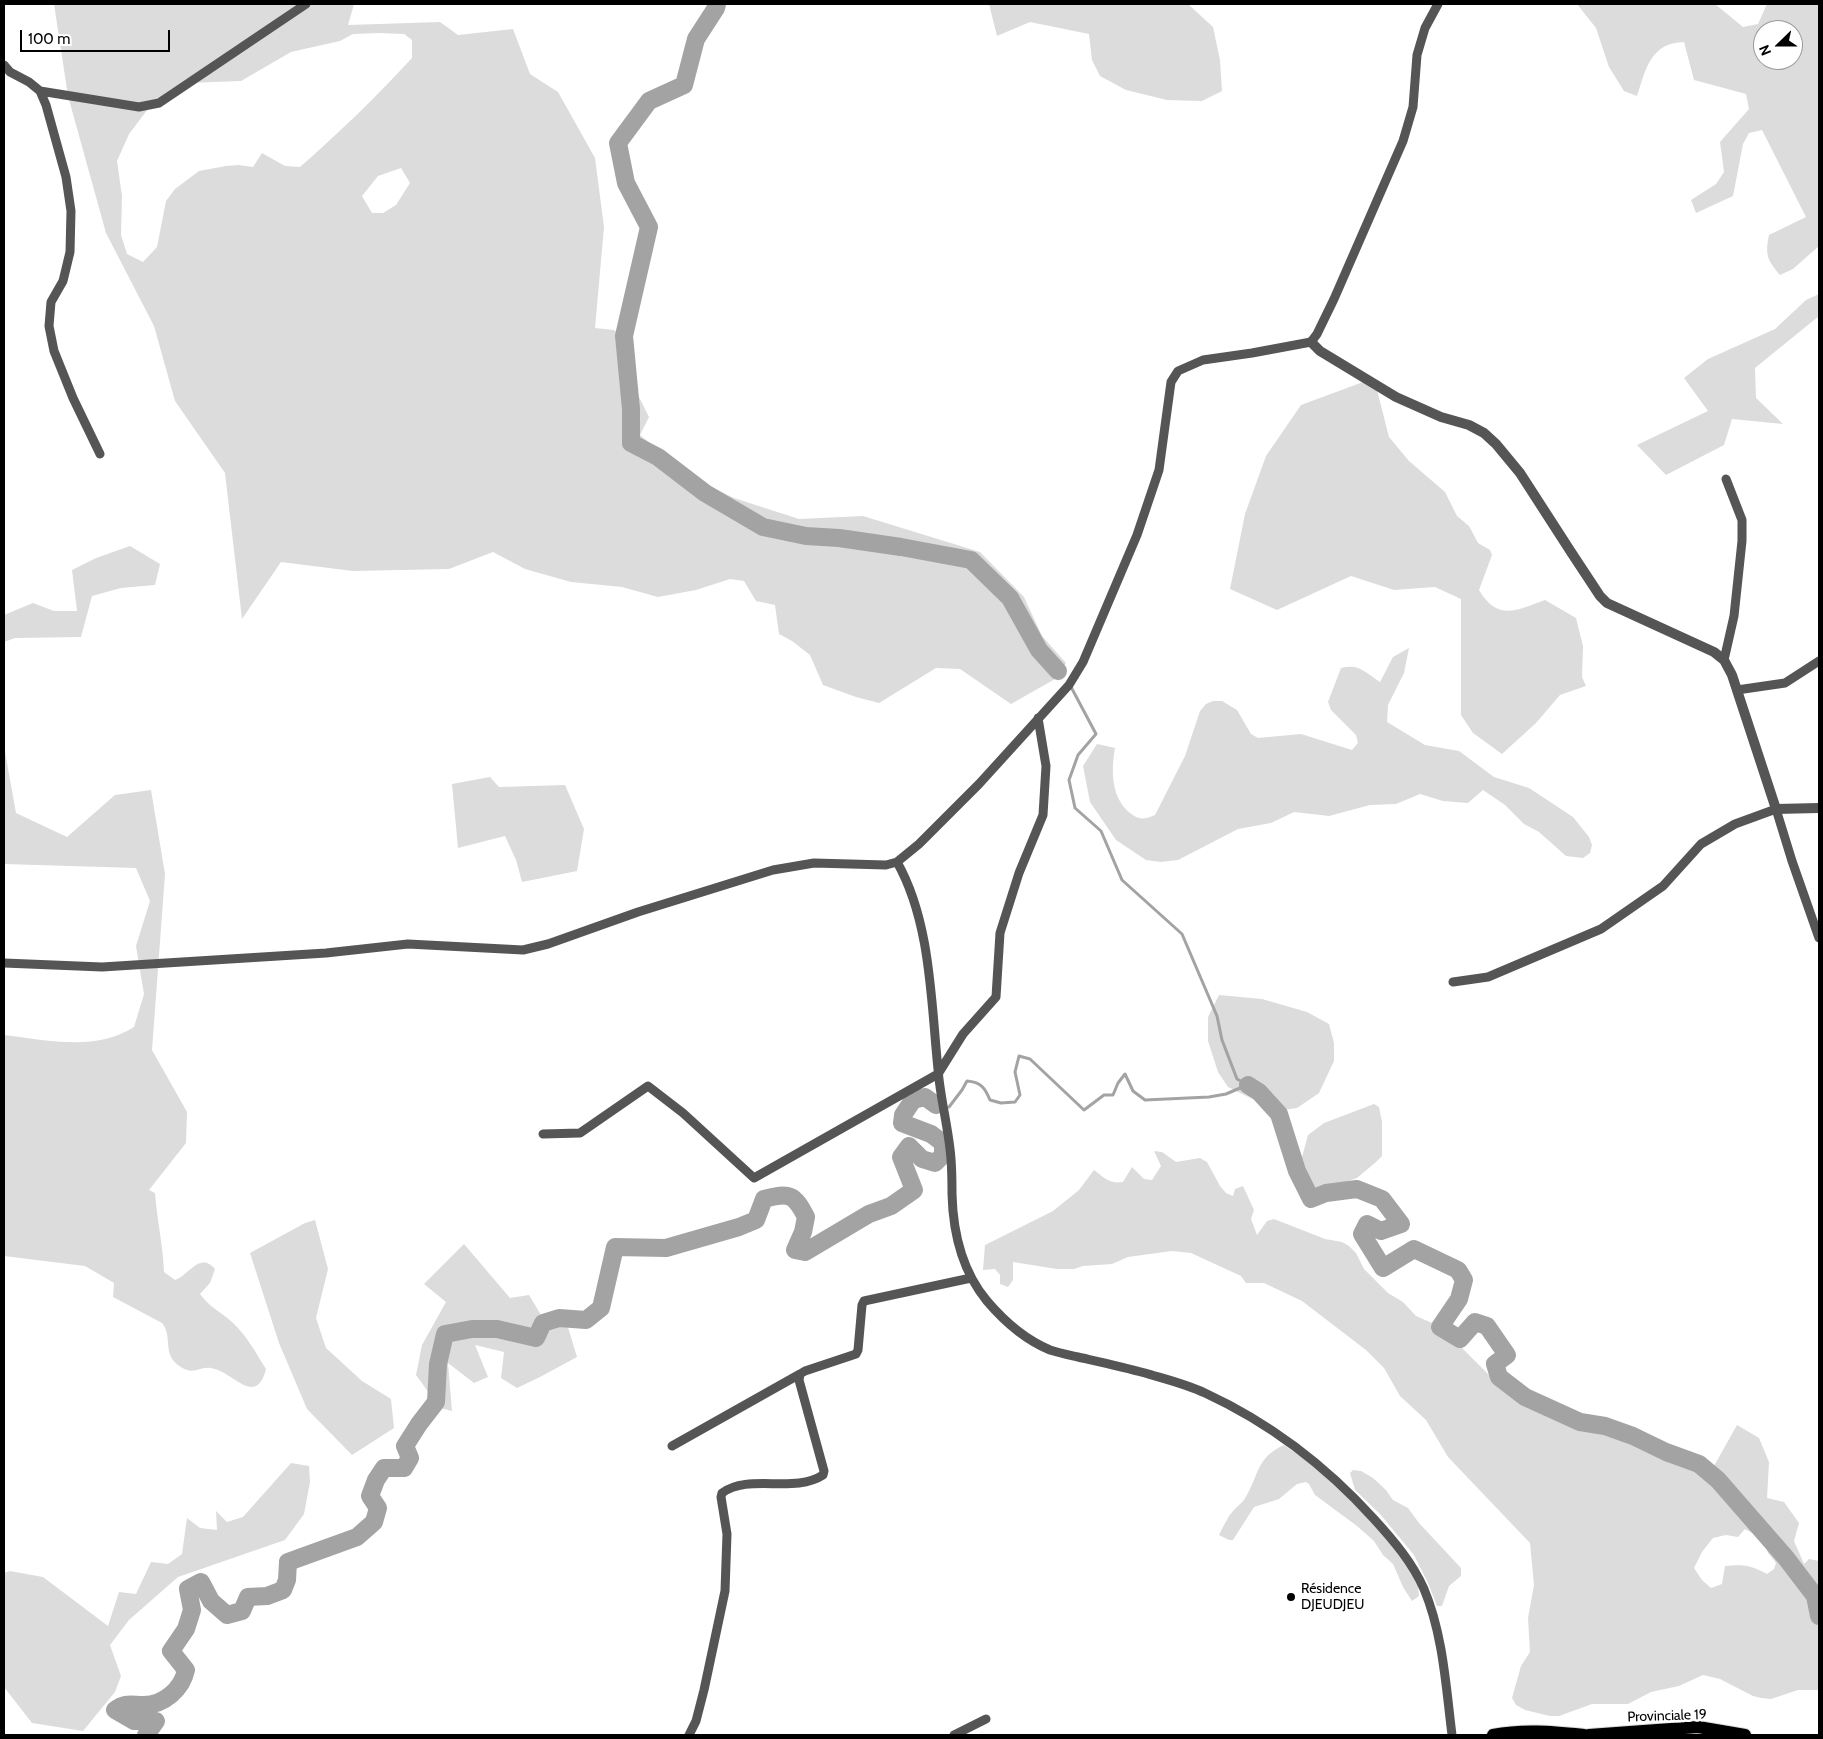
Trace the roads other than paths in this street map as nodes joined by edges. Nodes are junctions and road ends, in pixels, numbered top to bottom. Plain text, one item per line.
1 (306, 4) edge
2 (1438, 4) edge
3 (4, 65) edge
4 (40, 91) junction
5 (1311, 342) junction
6 (100, 454) dead end
7 (1726, 478) dead end
8 (1724, 660) junction
9 (1819, 661) edge
10 (1737, 690) junction
11 (1038, 718) junction
12 (1819, 808) edge
13 (1776, 809) junction
14 (897, 862) junction
15 (1819, 938) edge
16 (4, 963) edge
17 (1453, 982) dead end
18 (938, 1074) junction
19 (543, 1134) dead end
20 (971, 1278) junction
21 (800, 1374) junction
22 (672, 1446) dead end
23 (986, 1720) dead end
24 (1554, 1734) edge
25 (689, 1735) edge
26 (954, 1735) edge
27 (1452, 1735) edge
28 (1493, 1735) edge
29 (1584, 1735) edge
30 (1589, 1735) edge
31 (1745, 1735) edge

1 - 4 street
2 - 5 street
3 - 4 street
4 - 6 street
5 - 8 street
5 - 11 street
7 - 8 street
8 - 10 street
9 - 10 street
10 - 13 street
11 - 14 street
11 - 18 street
12 - 13 street
13 - 15 street
13 - 17 street
14 - 16 street
14 - 18 street
18 - 19 street
18 - 20 street
20 - 21 street
20 - 27 street
21 - 22 street
21 - 25 street
23 - 26 street
24 - 28 main road
24 - 29 main road
30 - 31 main road, Provinciale 19

